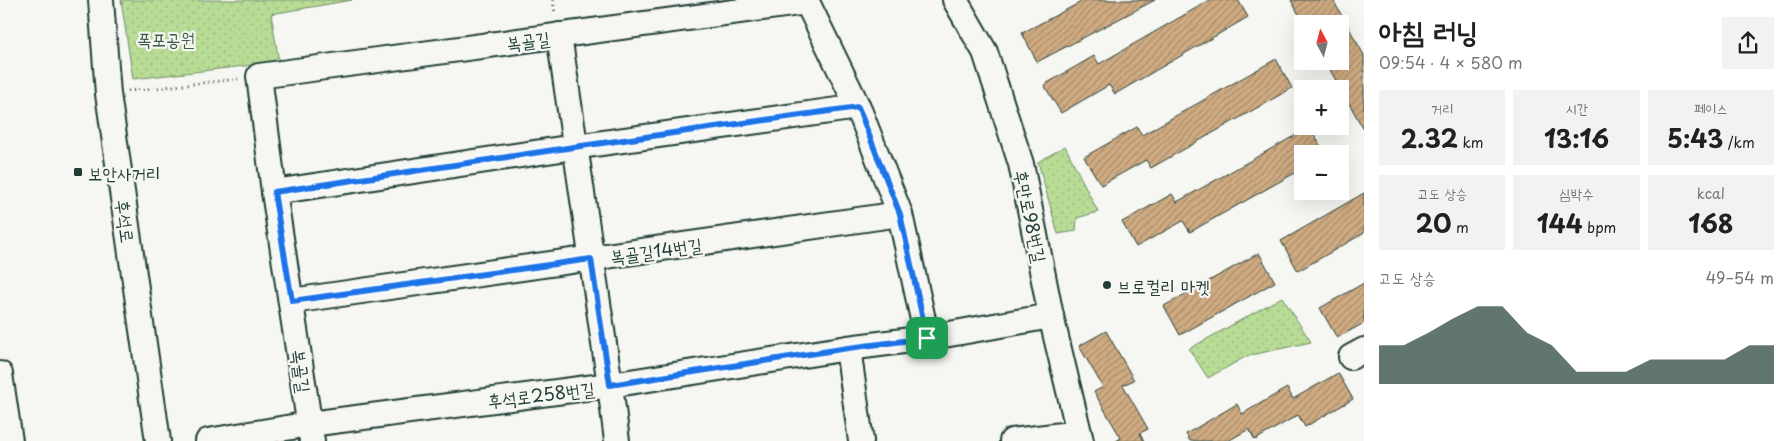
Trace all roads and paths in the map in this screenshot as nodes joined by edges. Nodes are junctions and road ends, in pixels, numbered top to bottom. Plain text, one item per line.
1 (101, 0) edge
2 (955, 0) edge
3 (807, 1) edge
4 (558, 35) junction
5 (259, 76) junction
6 (108, 94) junction
7 (858, 107) junction
8 (574, 147) junction
9 (274, 192) junction
10 (900, 214) junction
11 (591, 259) junction
12 (292, 301) junction
13 (1052, 316) junction
14 (927, 338) junction
15 (848, 348) junction
16 (0, 374) edge
17 (610, 385) junction
18 (311, 432) edge
19 (1080, 437) edge
20 (10, 441) edge
21 (158, 441) edge
22 (208, 441) edge
23 (617, 441) edge
24 (861, 441) edge
25 (1012, 441) edge

1 - 6 street, 후석로
2 - 13 street, 후만로98번길
3 - 4 street, 복골길
3 - 7 street, 복골길
4 - 5 street, 복골길
4 - 8 street
5 - 6 path
5 - 9 street, 복골길
6 - 21 street, 후석로
7 - 8 street
7 - 10 street, 복골길
8 - 9 street
8 - 11 street
9 - 12 street, 복골길
10 - 11 street, 복골길14번길
10 - 14 street, 복골길
11 - 12 street, 복골길14번길
11 - 17 street
12 - 18 street, 복골길
13 - 14 street, 후석로258번길
13 - 19 street, 후만로98번길
14 - 15 street, 후석로258번길
15 - 17 street, 후석로258번길
15 - 24 street
16 - 20 street
17 - 18 street, 후석로258번길
17 - 23 street
18 - 22 street, 후석로258번길
19 - 25 street

